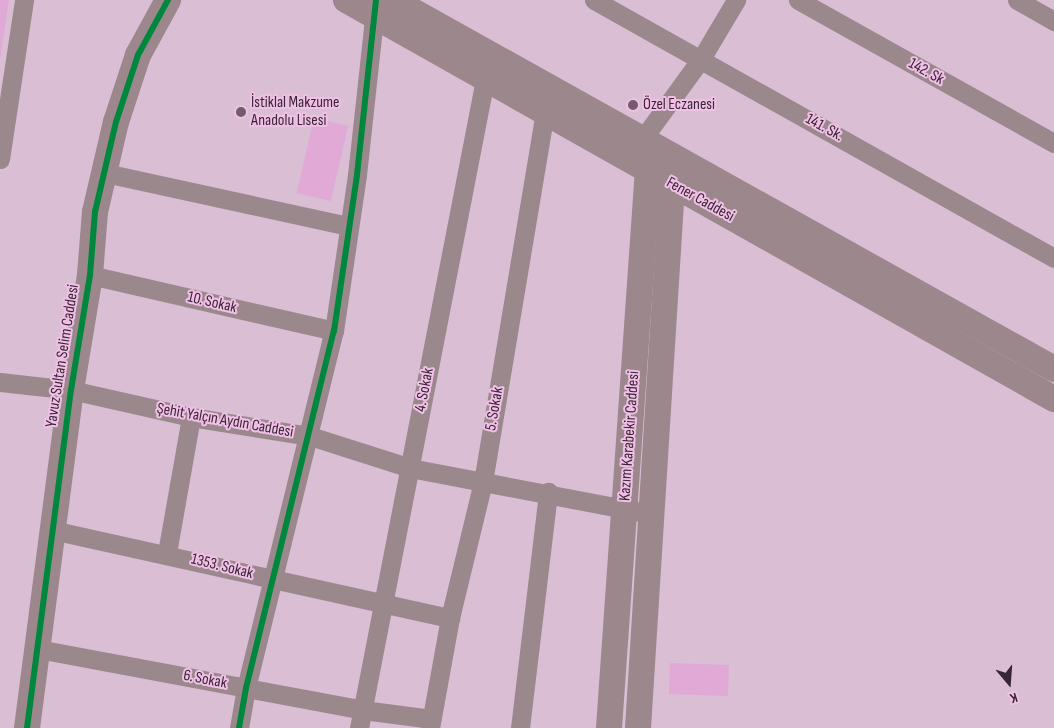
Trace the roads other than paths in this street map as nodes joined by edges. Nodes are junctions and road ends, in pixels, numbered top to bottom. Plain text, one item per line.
1 (24, 0) edge
2 (168, 0) edge
3 (346, 0) edge
4 (594, 0) edge
5 (736, 0) edge
6 (798, 0) edge
7 (1017, 0) edge
8 (382, 6) edge
9 (1054, 21) edge
10 (483, 51) junction
11 (702, 59) junction
12 (485, 79) junction
13 (547, 99) junction
14 (1054, 144) edge
15 (642, 153) junction
16 (673, 157) junction
17 (0, 160) edge
18 (105, 173) junction
19 (673, 184) junction
20 (348, 226) junction
21 (1054, 258) edge
22 (90, 275) junction
23 (334, 331) junction
24 (1054, 369) edge
25 (0, 382) edge
26 (71, 390) junction
27 (1054, 399) edge
28 (191, 418) junction
29 (310, 436) junction
30 (410, 468) junction
31 (483, 482) junction
32 (548, 492) junction
33 (626, 508) junction
34 (652, 514) junction
35 (52, 530) junction
36 (167, 553) junction
37 (274, 580) junction
38 (383, 605) junction
39 (450, 618) junction
40 (38, 648) junction
41 (246, 688) junction
42 (361, 719) edge
43 (430, 724) edge
44 (27, 728) edge
45 (239, 728) edge
46 (520, 728) edge
47 (609, 728) edge
48 (638, 728) edge

1 - 17 street
2 - 18 street, Yavuz Sultan Selim Caddesi
3 - 8 street, Fener Caddesi
4 - 11 street, 141. Sk.
5 - 11 street
6 - 14 street, 142. Sk
7 - 9 street
8 - 10 street, Fener Caddesi
8 - 12 street, Fener Caddesi
8 - 20 street
10 - 12 street, 4. Sokak
10 - 13 street, Fener Caddesi
11 - 15 street
11 - 21 street, 141. Sk.
12 - 13 street, Fener Caddesi
12 - 30 street, 4. Sokak
13 - 15 street, Fener Caddesi
13 - 31 street, 5. Sokak
15 - 16 street, Fener Caddesi
15 - 19 street, Fener Caddesi
15 - 33 street, Kazım Karabekir Caddesi
16 - 19 street, Kazım Karabekir Caddesi
16 - 24 street, Fener Caddesi
18 - 20 street
18 - 22 street, Yavuz Sultan Selim Caddesi
19 - 27 street, Fener Caddesi
19 - 34 street, Kazım Karabekir Caddesi
20 - 23 street
22 - 23 street, 10. Sokak
22 - 26 street, Yavuz Sultan Selim Caddesi
23 - 29 street
25 - 26 street, Şehit Yalçın Aydın Caddesi
26 - 28 street, Şehit Yalçın Aydın Caddesi
26 - 35 street, Yavuz Sultan Selim Caddesi
28 - 29 street, Şehit Yalçın Aydın Caddesi
28 - 36 street
29 - 30 street, Şehit Yalçın Aydın Caddesi
29 - 37 street
30 - 31 street, Şehit Yalçın Aydın Caddesi
30 - 38 street, 4. Sokak
31 - 32 street, Şehit Yalçın Aydın Caddesi
31 - 39 street, 5. Sokak
32 - 33 street, Şehit Yalçın Aydın Caddesi
32 - 46 street
33 - 34 street, Şehit Yalçın Aydın Caddesi
33 - 47 street, Kazım Karabekir Caddesi
34 - 48 street, Kazım Karabekir Caddesi
35 - 36 street, 1353. Sokak
35 - 40 street, Yavuz Sultan Selim Caddesi
36 - 37 street, 1353. Sokak
37 - 38 street, 1353. Sokak
37 - 41 street
38 - 39 street, 1353. Sokak
38 - 42 street, 4. Sokak
39 - 43 street, 5. Sokak
40 - 41 street, 6. Sokak
40 - 44 street, Yavuz Sultan Selim Caddesi
41 - 42 street, 6. Sokak
41 - 45 street
42 - 43 street, 6. Sokak

